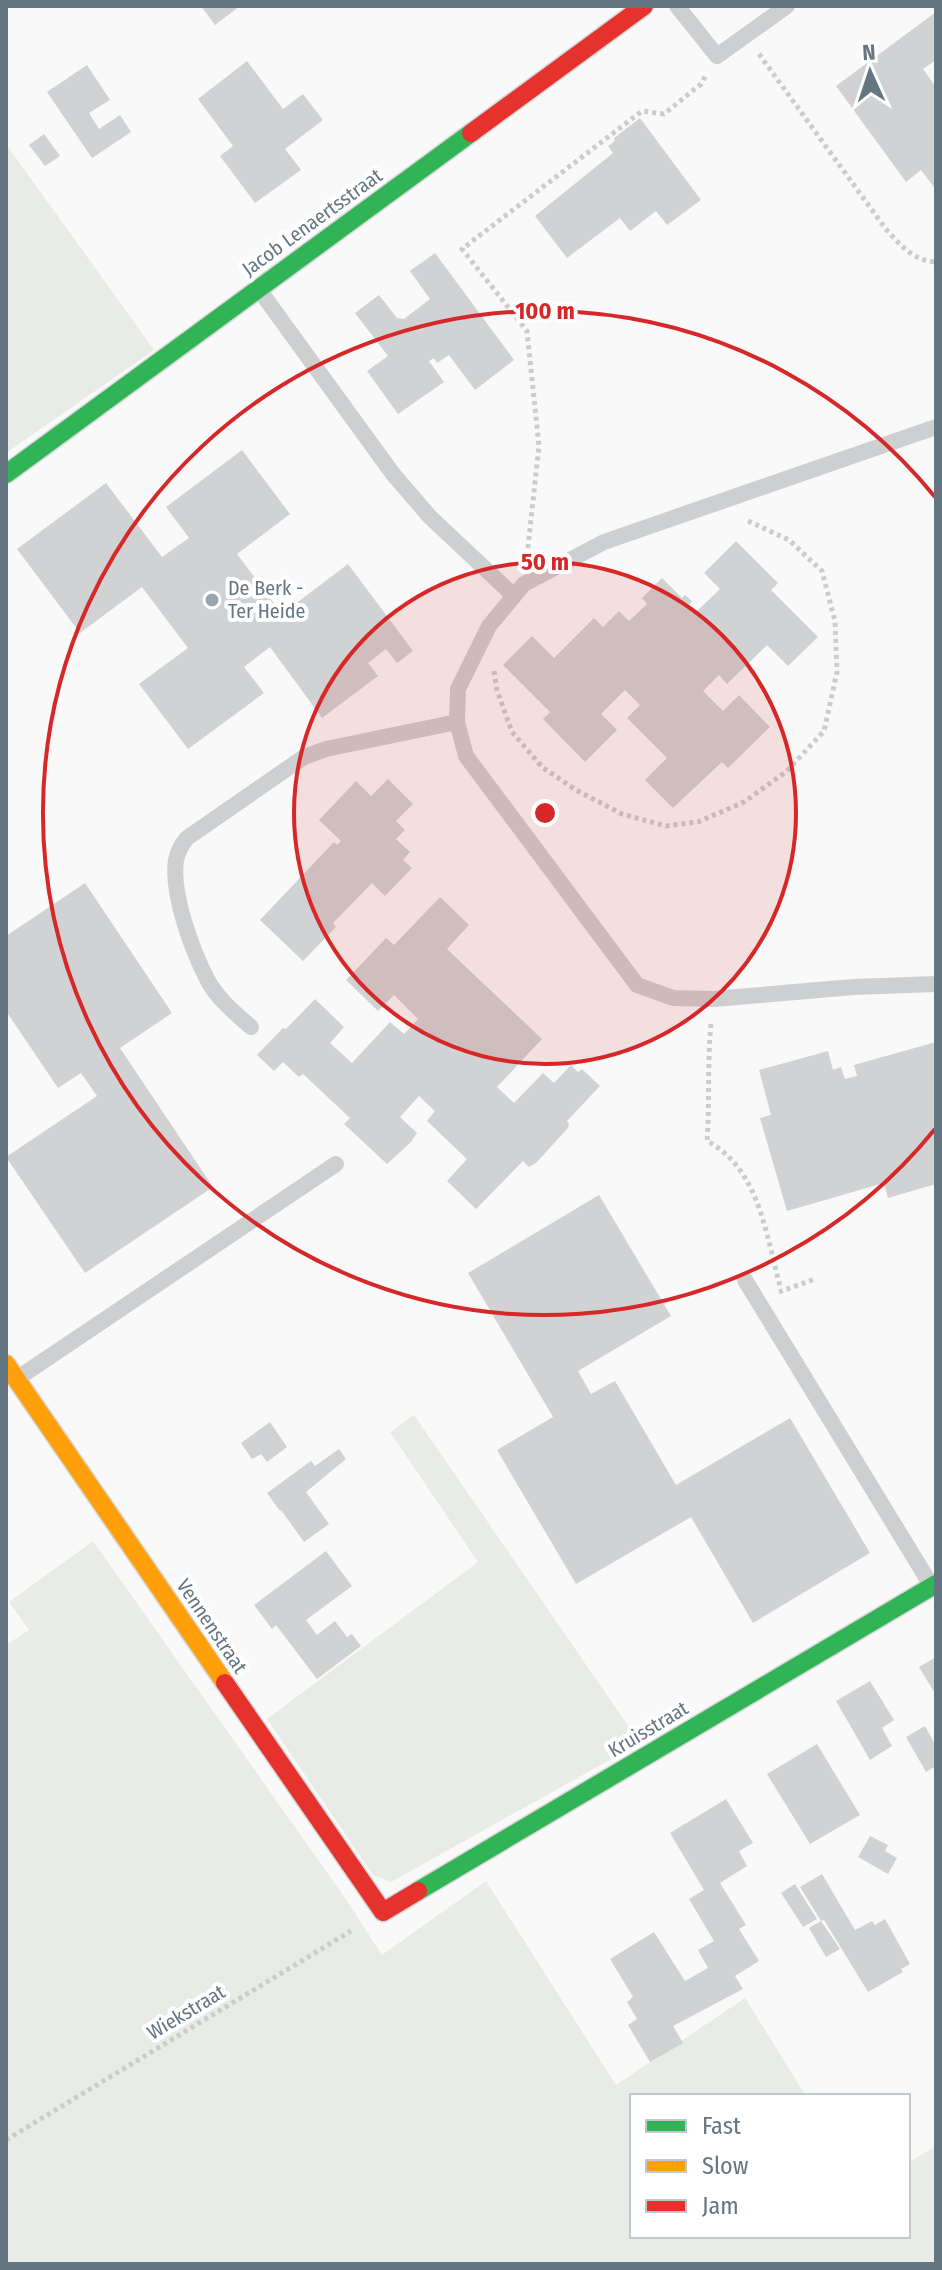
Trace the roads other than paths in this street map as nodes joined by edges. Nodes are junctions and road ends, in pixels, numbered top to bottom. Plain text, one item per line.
1 (644, 6) edge
2 (677, 6) edge
3 (787, 6) edge
4 (259, 289) junction
5 (936, 427) edge
6 (6, 474) edge
7 (519, 590) junction
8 (457, 722) junction
9 (936, 984) edge
10 (251, 1027) dead end
11 (336, 1164) dead end
12 (745, 1280) dead end
13 (11, 1372) edge
14 (934, 1585) edge
15 (383, 1912) joint

1 - 4 street, Jacob Lenaertsstraat
2 - 3 lane
4 - 6 street, Jacob Lenaertsstraat
4 - 7 lane
5 - 7 lane
7 - 8 lane
8 - 9 lane
8 - 10 lane
11 - 13 lane
12 - 14 lane
13 - 15 street, Vennenstraat
14 - 15 street, Kruisstraat

